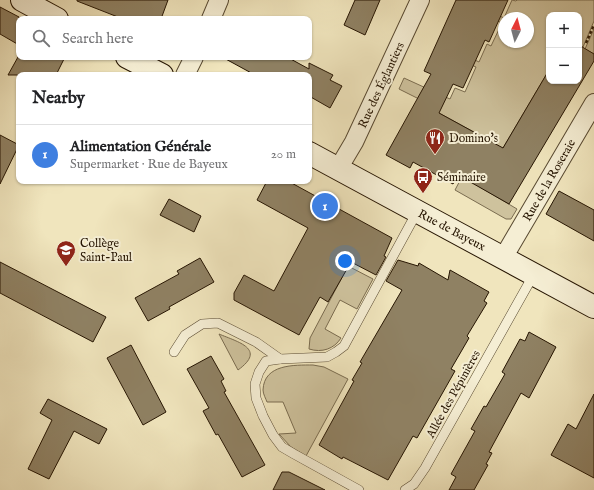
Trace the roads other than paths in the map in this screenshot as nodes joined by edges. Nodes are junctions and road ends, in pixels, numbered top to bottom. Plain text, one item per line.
1 (22, 0) edge
2 (219, 0) edge
3 (420, 0) edge
4 (51, 16) edge
5 (212, 16) edge
6 (133, 60) edge
7 (192, 60) edge
8 (156, 72) edge
9 (186, 72) edge
10 (594, 103) edge
11 (312, 155) edge
12 (338, 169) junction
13 (418, 212) junction
14 (503, 258) junction
15 (534, 274) junction
16 (594, 307) edge
17 (174, 352) dead end
18 (280, 359) junction
19 (359, 490) edge
20 (405, 490) edge

1 - 4 main road
2 - 5 street
3 - 12 street, Rue des Églantiers
6 - 8 main road
7 - 9 street
10 - 14 street, Rue de la Roseraie
11 - 12 main road, Rue de Bayeux
12 - 13 main road, Rue de Bayeux
13 - 14 main road, Rue de Bayeux
13 - 18 lane
14 - 15 main road, Rue de Bayeux
15 - 16 main road, Rue de Bayeux
15 - 20 lane, Allée des Pépinières
17 - 18 lane
18 - 19 lane

